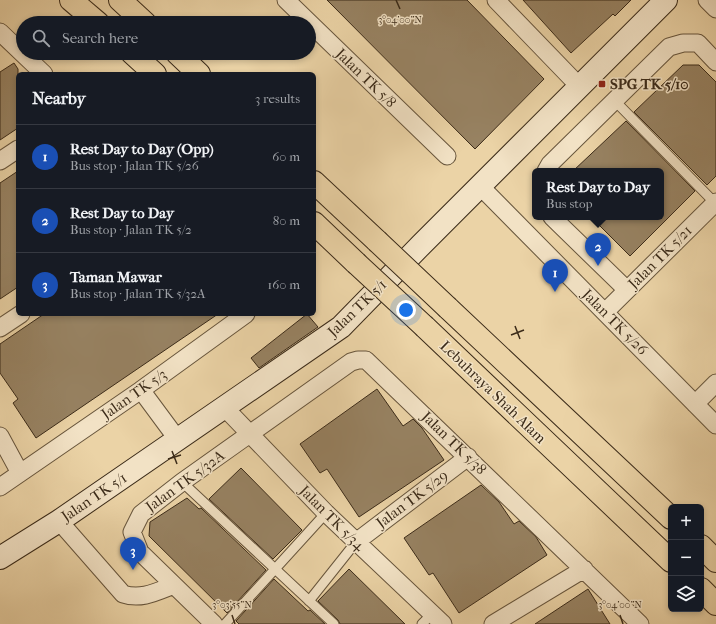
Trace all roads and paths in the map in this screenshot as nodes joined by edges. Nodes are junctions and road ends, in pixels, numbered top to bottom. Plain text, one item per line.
1 (70, 0) edge
2 (120, 0) edge
3 (286, 0) edge
4 (496, 0) edge
5 (666, 0) edge
6 (707, 0) edge
7 (716, 9) edge
8 (89, 16) edge
9 (137, 16) edge
10 (303, 16) edge
11 (316, 29) edge
12 (0, 32) edge
13 (16, 47) edge
14 (29, 60) edge
15 (140, 60) edge
16 (184, 60) edge
17 (716, 62) edge
18 (42, 72) edge
19 (153, 72) edge
20 (197, 72) edge
21 (579, 86) junction
22 (615, 101) junction
23 (16, 150) edge
24 (447, 156) dead end
25 (0, 161) edge
26 (548, 168) edge
27 (316, 184) edge
28 (480, 186) junction
29 (713, 209) edge
30 (555, 220) edge
31 (316, 225) edge
32 (627, 290) junction
33 (605, 312) junction
34 (18, 316) edge
35 (243, 316) edge
36 (0, 328) edge
37 (716, 383) edge
38 (140, 390) junction
39 (695, 404) junction
40 (225, 408) junction
41 (716, 425) edge
42 (251, 434) junction
43 (0, 436) edge
44 (178, 440) junction
45 (468, 457) junction
46 (20, 473) junction
47 (182, 482) junction
48 (0, 487) edge
49 (326, 513) junction
50 (668, 515) edge
51 (59, 521) junction
52 (356, 542) junction
53 (704, 549) edge
54 (0, 558) edge
55 (668, 558) edge
56 (716, 561) edge
57 (275, 569) junction
58 (584, 569) junction
59 (174, 585) junction
60 (704, 592) edge
61 (309, 601) junction
62 (716, 604) edge
63 (432, 621) edge
64 (214, 624) edge
65 (225, 624) edge
66 (334, 624) edge
67 (493, 624) edge
68 (640, 624) edge

1 - 8 highway
2 - 9 highway
3 - 10 street, Jalan TK 5/8
4 - 21 street
5 - 21 street, Jalan TK 5/1
6 - 7 street
11 - 24 street, Jalan TK 5/8
12 - 13 street
14 - 18 street
15 - 19 highway
16 - 20 highway
17 - 22 street
21 - 28 street, Jalan TK 5/1
22 - 26 street
22 - 29 lane
23 - 25 street
27 - 50 highway, Lebuhraya Shah Alam, bridge
28 - 33 street, Jalan TK 5/26
28 - 40 street, Jalan TK 5/1
29 - 32 street, Jalan TK 5/21
30 - 32 street
31 - 55 highway, Lebuhraya Shah Alam, bridge
32 - 33 street, Jalan TK 5/21
33 - 39 street, Jalan TK 5/26
34 - 36 street
35 - 38 street, Jalan TK 5/3
37 - 39 street
38 - 44 street
38 - 46 street, Jalan TK 5/3
39 - 41 street, Jalan TK 5/26
40 - 42 street, Jalan TK 5/34
40 - 44 street, Jalan TK 5/1
42 - 45 street, Jalan TK 5/38
42 - 47 street, Jalan TK 5/32A
42 - 49 street, Jalan TK 5/34
43 - 46 street
44 - 51 street, Jalan TK 5/1
45 - 52 street, Jalan TK 5/29
45 - 58 street, Jalan TK 5/38
46 - 48 street, Jalan TK 5/3
47 - 57 lane
47 - 59 street, Jalan TK 5/32A
49 - 52 street, Jalan TK 5/34
49 - 57 lane
51 - 54 street, Jalan TK 5/1
51 - 59 street
52 - 61 lane
52 - 63 street, Jalan TK 5/34
53 - 56 highway
57 - 61 lane
57 - 65 lane
58 - 67 street
58 - 68 street, Jalan TK 5/38
59 - 64 street, Jalan TK 5/32A
60 - 62 highway
61 - 66 lane

